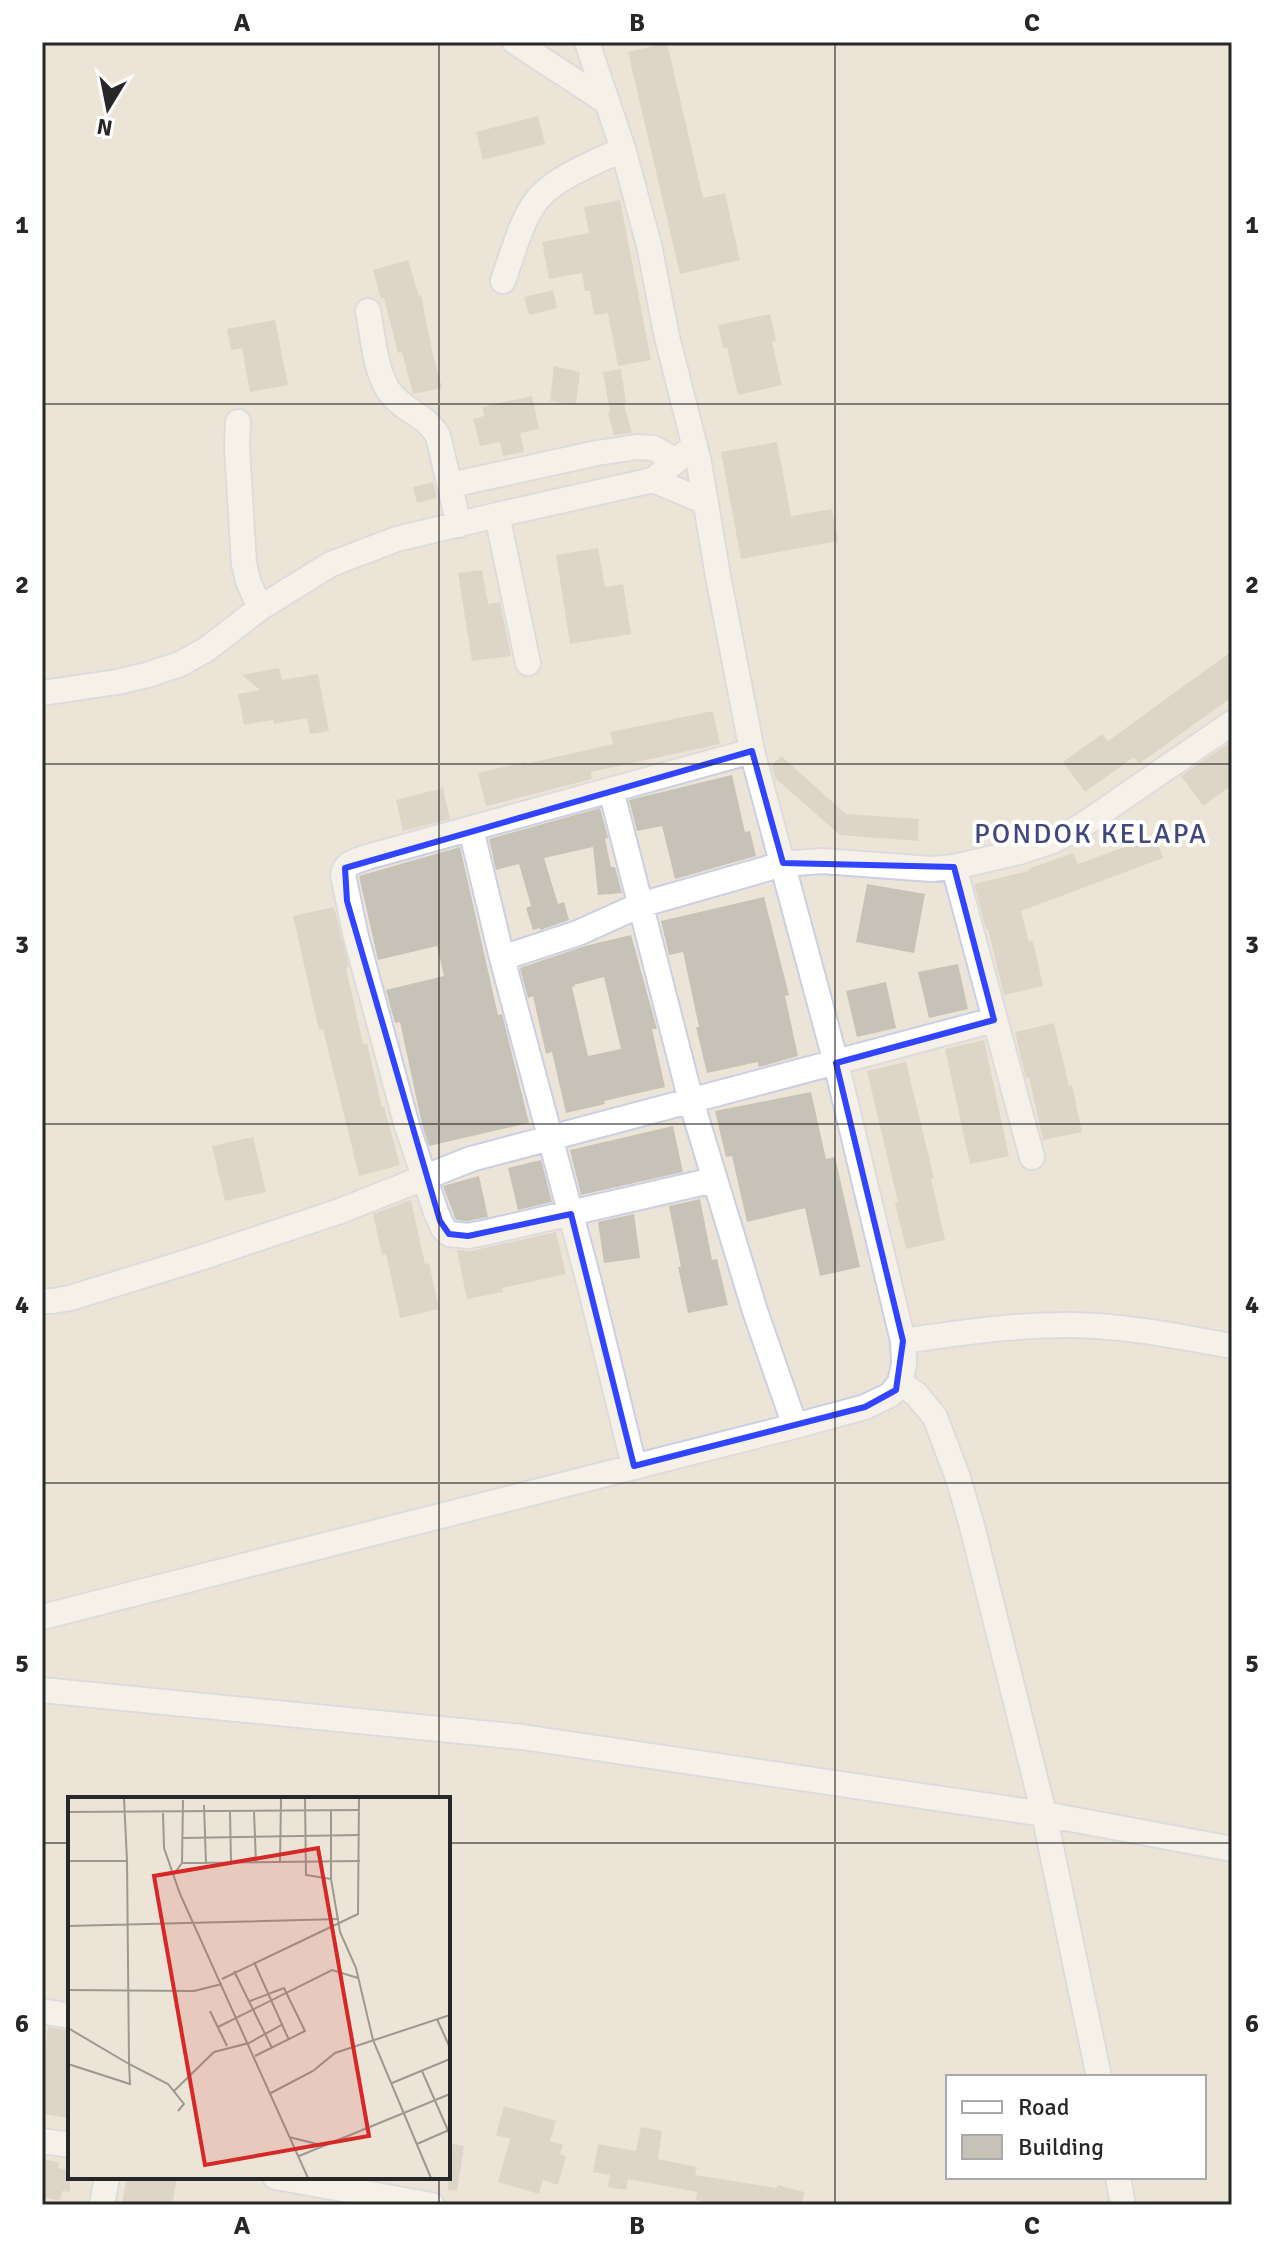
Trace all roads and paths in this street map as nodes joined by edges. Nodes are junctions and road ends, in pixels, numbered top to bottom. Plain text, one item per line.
1 (515, 42) edge
2 (587, 42) edge
3 (607, 102) junction
4 (623, 149) junction
5 (503, 281) dead end
6 (368, 311) dead end
7 (238, 422) dead end
8 (686, 453) junction
9 (545, 464) junction
10 (653, 480) junction
11 (451, 485) junction
12 (554, 502) junction
13 (706, 502) junction
14 (497, 515) junction
15 (459, 525) junction
16 (260, 608) junction
17 (528, 663) dead end
18 (42, 693) edge
19 (1232, 723) edge
20 (752, 751) junction
21 (611, 790) junction
22 (471, 829) junction
23 (783, 864) junction
24 (954, 867) junction
25 (640, 905) junction
26 (502, 958) junction
27 (994, 1020) junction
28 (836, 1063) junction
29 (691, 1101) junction
30 (549, 1137) junction
31 (1032, 1157) dead end
32 (424, 1177) junction
33 (714, 1180) junction
34 (571, 1214) junction
35 (42, 1301) edge
36 (903, 1341) junction
37 (1232, 1346) edge
38 (900, 1383) junction
39 (795, 1426) junction
40 (634, 1466) junction
41 (42, 1617) edge
42 (42, 1690) edge
43 (1044, 1814) junction
44 (1232, 1849) edge
45 (42, 2011) edge
46 (68, 2016) edge
47 (1099, 2075) edge
48 (42, 2141) edge
49 (68, 2145) edge
50 (107, 2179) edge
51 (278, 2179) edge
52 (1118, 2179) edge
53 (301, 2193) edge
54 (102, 2205) edge
55 (432, 2205) edge
56 (1123, 2205) edge

1 - 3 street
2 - 3 street
3 - 4 street
4 - 5 street
4 - 8 street
6 - 11 street
7 - 16 street
8 - 9 street
8 - 10 street
8 - 13 street
9 - 11 street
9 - 12 street
10 - 12 street
10 - 13 street
11 - 15 street
12 - 14 street
13 - 20 street
14 - 15 street
14 - 17 street
15 - 16 street
16 - 18 street
19 - 24 street
20 - 21 street
20 - 23 street
21 - 22 street
21 - 25 street
22 - 26 street
22 - 32 street
23 - 24 street
23 - 25 street
23 - 28 street
24 - 27 street
25 - 26 street
25 - 29 street
26 - 30 street
27 - 28 street
27 - 31 street
28 - 29 street
28 - 36 street
29 - 30 street
29 - 33 street
30 - 32 street
30 - 34 street
32 - 34 street
32 - 35 street
33 - 34 street
33 - 39 street
34 - 40 street
36 - 37 street
36 - 38 street
38 - 39 street
38 - 43 street
39 - 40 street
40 - 41 street
42 - 43 street
43 - 44 street
43 - 47 street
45 - 46 street
48 - 49 street
50 - 54 street
51 - 53 street
52 - 56 street
53 - 55 street

